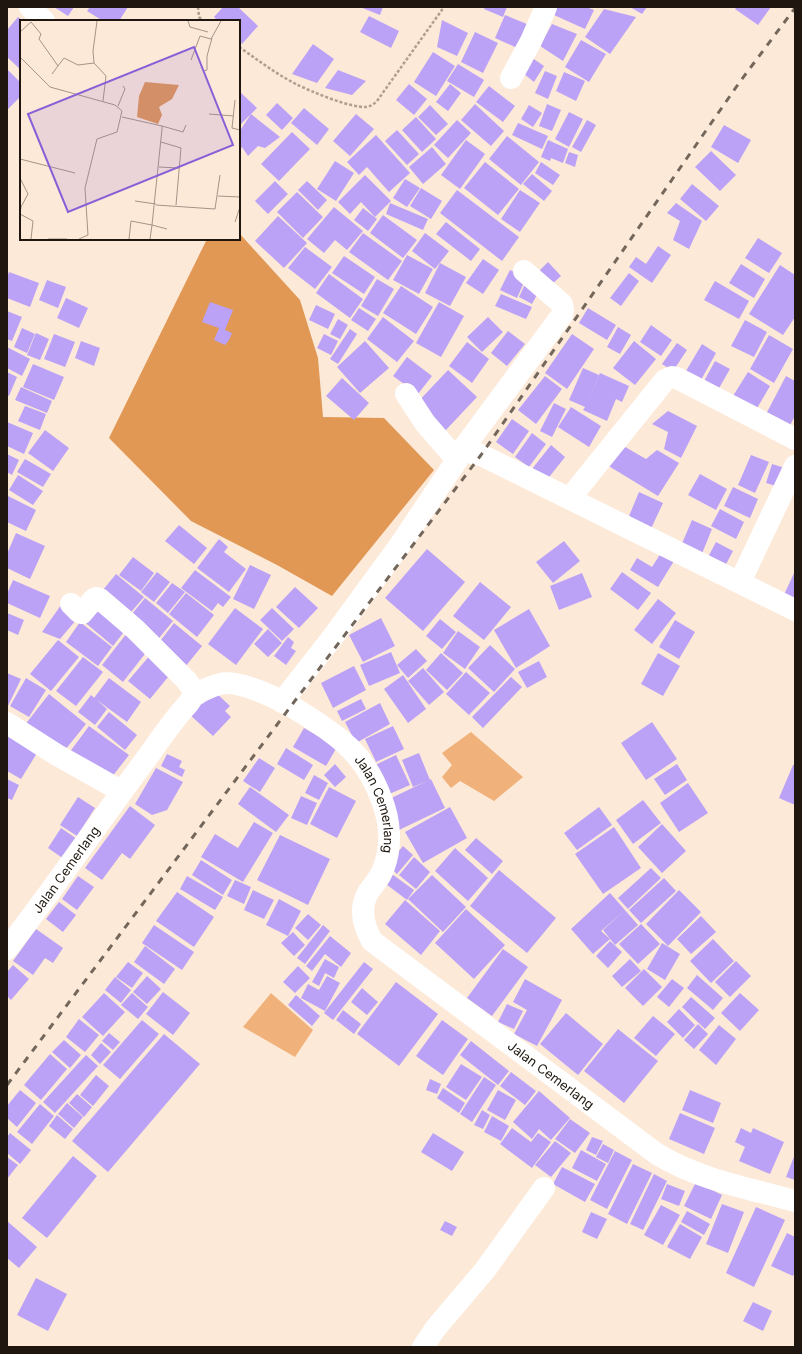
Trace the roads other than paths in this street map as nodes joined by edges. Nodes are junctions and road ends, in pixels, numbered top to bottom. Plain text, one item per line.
1 (30, 7) edge
2 (546, 7) edge
3 (43, 20) edge
4 (511, 78) dead end
5 (524, 271) dead end
6 (406, 394) dead end
7 (795, 439) edge
8 (460, 455) junction
9 (795, 466) edge
10 (570, 498) junction
11 (740, 582) junction
12 (71, 604) dead end
13 (795, 610) edge
14 (196, 694) junction
15 (282, 702) junction
16 (7, 723) edge
17 (121, 791) junction
18 (7, 949) edge
19 (544, 1188) dead end
20 (795, 1201) edge
21 (422, 1347) edge

1 - 3 street
2 - 4 street
5 - 8 street
6 - 8 street
7 - 10 street
8 - 10 street
8 - 15 street
9 - 11 street
10 - 11 street
11 - 13 street
12 - 14 street
14 - 15 street, Jalan Cemerlang
14 - 17 street, Jalan Cemerlang
15 - 20 street, Jalan Cemerlang
16 - 17 street
17 - 18 street, Jalan Cemerlang
19 - 21 street

